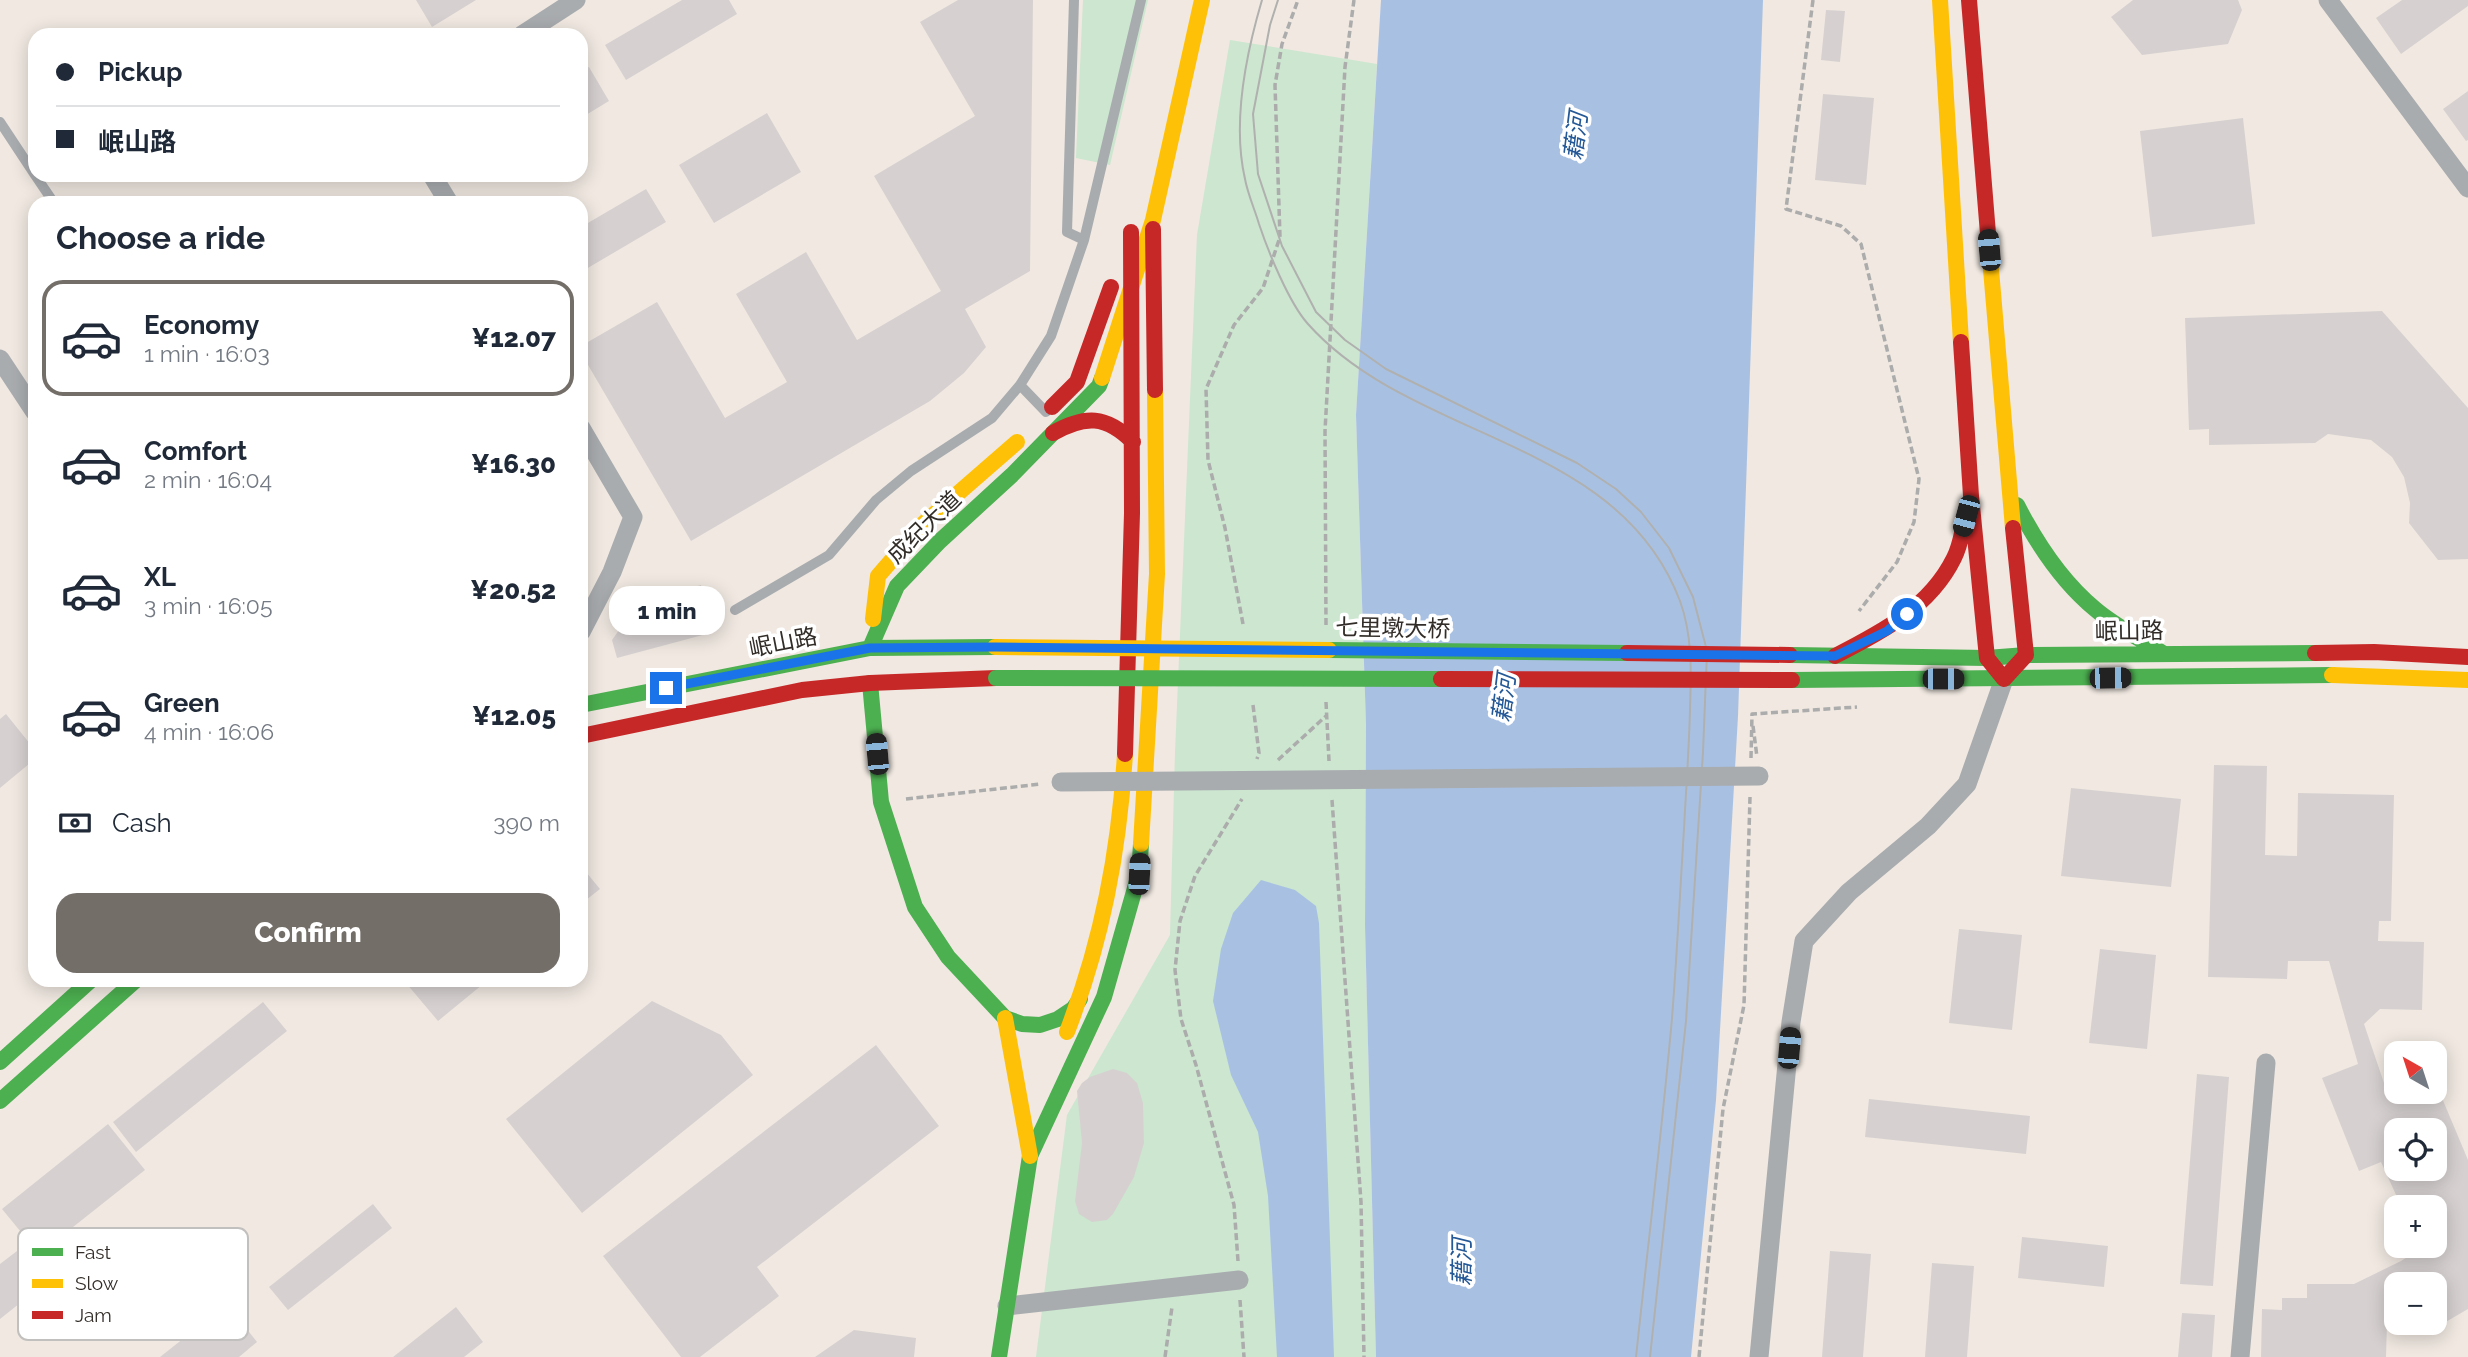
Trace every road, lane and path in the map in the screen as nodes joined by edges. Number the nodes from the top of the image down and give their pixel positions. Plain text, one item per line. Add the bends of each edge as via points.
1 (576, 0) edge
2 (1074, 0) edge
3 (1141, 0) edge
4 (1202, 0) edge
5 (1298, 0) edge
6 (1813, 0) edge
7 (1940, 0) edge
8 (1969, 0) edge
9 (2328, 0) edge
10 (533, 28) edge
11 (1282, 44) dead end
12 (0, 122) edge
13 (28, 164) edge
14 (2468, 188) edge
15 (1137, 214) dead end
16 (1153, 220) junction
17 (1131, 232) junction
18 (1084, 240) junction
19 (1131, 288) junction
20 (0, 359) edge
21 (1020, 385) junction
22 (28, 401) edge
23 (1038, 421) junction
24 (1054, 433) junction
25 (588, 440) edge
26 (1133, 442) junction
27 (2010, 491) junction
28 (1971, 496) junction
29 (735, 610) dead end
30 (1855, 616) dead end
31 (588, 618) edge
32 (995, 647) joint
33 (870, 648) junction
34 (2164, 654) junction
35 (1790, 655) joint
36 (2026, 655) junction
37 (1835, 656) junction
38 (2468, 657) edge
39 (1987, 658) junction
40 (2004, 679) junction
41 (2468, 680) edge
42 (870, 683) junction
43 (588, 704) edge
44 (1861, 707) dead end
45 (1752, 714) junction
46 (1326, 716) dead end
47 (588, 735) edge
48 (1270, 768) dead end
49 (1755, 773) junction
50 (1061, 782) joint
51 (1750, 797) dead end
52 (881, 802) junction
53 (83, 987) edge
54 (128, 987) edge
55 (1084, 994) junction
56 (1005, 1018) junction
57 (1062, 1043) dead end
58 (0, 1062) edge
59 (2266, 1063) dead end
60 (0, 1101) edge
61 (1036, 1104) dead end
62 (1025, 1128) junction
63 (1030, 1156) junction
64 (1239, 1280) dead end
65 (1175, 1287) junction
66 (1007, 1306) junction
67 (999, 1357) edge
68 (1165, 1357) edge
69 (1699, 1357) edge
70 (1759, 1357) edge
71 (2240, 1357) edge

1 - 10 street
2 - 18 lane via 1067,232
3 - 18 lane
4 - 16 main road, 成纪大道
5 - 11 path
6 - 30 path via 1786,209 1841,226 1861,244 1919,480 1914,522 1897,562
7 - 28 main road
8 - 27 main road
9 - 14 street
12 - 13 lane
15 - 17 main road, 成纪大道
16 - 19 main road, 成纪大道
16 - 63 main road via 1157,574 1139,874 1104,997
17 - 19 main road
17 - 23 main road, 成纪大道 via 1077,382
18 - 21 lane via 1051,336
19 - 24 main road, 成纪大道 via 1099,386
19 - 26 main road
20 - 22 street
21 - 23 lane
21 - 29 lane via 992,418 876,500 829,555
23 - 33 main road, 成纪大道 via 924,523 878,576
24 - 26 main road via 1066,424 1096,419 1124,431
24 - 33 main road, 成纪大道 via 897,586
25 - 31 street via 633,517
26 - 55 main road via 1128,727 1114,870
27 - 34 main road via 2034,540 2060,573 2095,609
27 - 36 main road
28 - 37 main road via 1955,557 1928,597 1887,631
28 - 39 main road
32 - 33 main road, 岷山路
32 - 35 main road, 七里墩大桥, bridge
33 - 43 main road, 岷山路
34 - 36 main road, 岷山路
34 - 38 main road, 岷山路 via 2374,652
35 - 37 main road, 岷山路
36 - 39 main road, 岷山路
36 - 40 main road
37 - 39 main road, 岷山路
39 - 40 main road
40 - 41 main road, 岷山路 via 2378,676
40 - 42 main road, 岷山路, bridge via 996,678
40 - 70 street via 1967,784 1928,826 1849,892 1804,940 1791,1022
42 - 47 main road via 802,690
42 - 52 main road
44 - 45 path
45 - 49 path
45 - 49 path
46 - 48 path
49 - 50 street, bridge
50 - 52 path
51 - 69 path via 1744,1005 1723,1109
52 - 56 main road via 915,907 948,957
53 - 58 main road
54 - 60 main road
55 - 56 main road via 1073,1009 1040,1025
55 - 57 main road
56 - 62 main road
59 - 71 street
61 - 62 main road
62 - 63 main road
63 - 66 main road
64 - 65 street
65 - 66 street
65 - 68 path
66 - 67 main road

